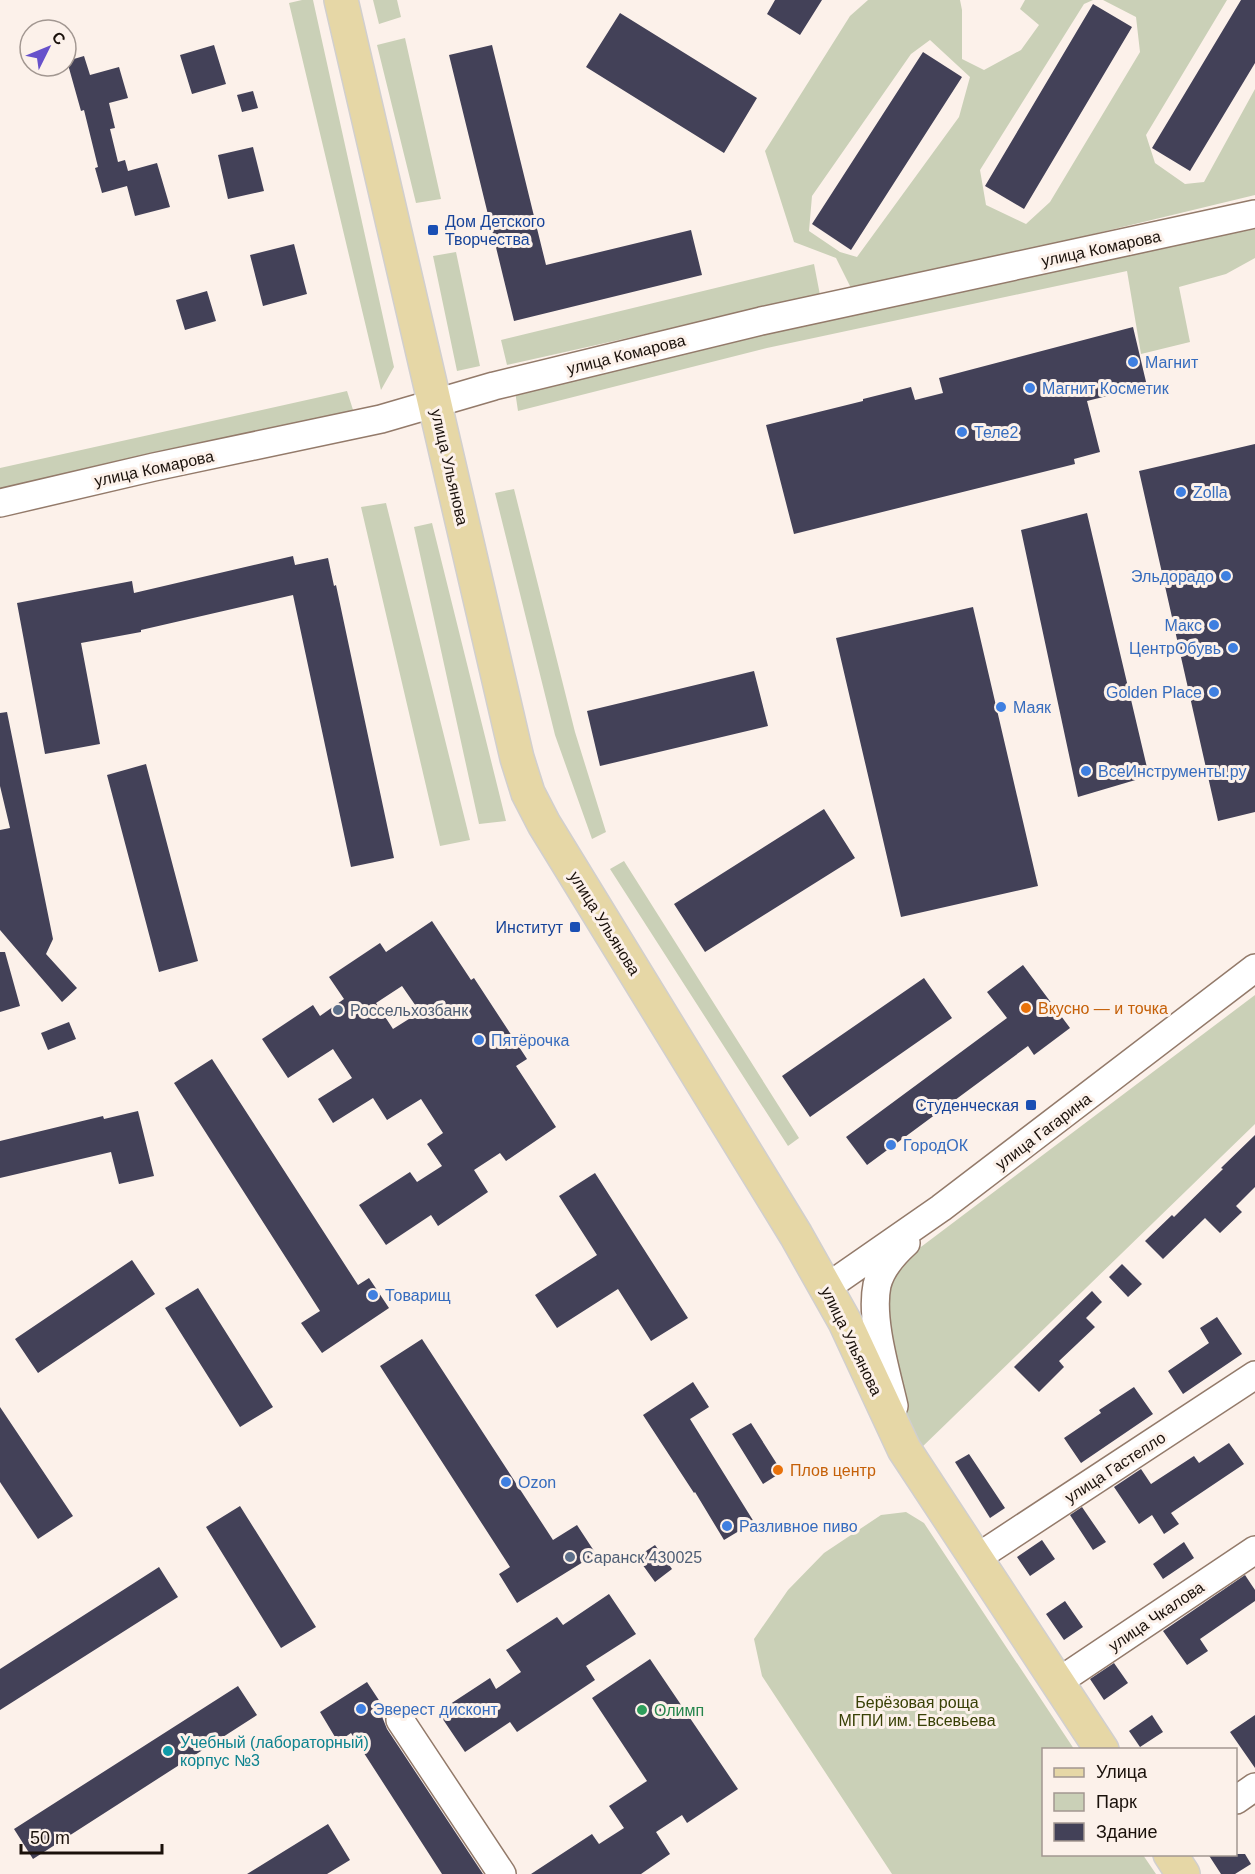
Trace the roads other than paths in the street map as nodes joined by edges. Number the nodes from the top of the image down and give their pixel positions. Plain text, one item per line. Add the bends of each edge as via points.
1 (340, 0) edge
2 (1255, 214) edge
3 (435, 404) junction
4 (0, 503) edge
5 (1255, 968) edge
6 (941, 1208) junction
7 (826, 1288) junction
8 (1255, 1375) edge
9 (904, 1449) junction
10 (1255, 1550) edge
11 (975, 1559) junction
12 (1058, 1682) junction
13 (400, 1720) dead end
14 (1101, 1748) edge
15 (1255, 1787) edge
16 (1237, 1799) edge
17 (1171, 1856) edge
18 (502, 1874) edge
19 (1183, 1874) edge

1 - 3 main road, улица Ульянова
2 - 3 street, улица Комарова via 761,321
3 - 4 street, улица Комарова
3 - 7 main road, улица Ульянова via 528,793 543,824
5 - 6 street, улица Гагарина
6 - 7 street, улица Гагарина
6 - 9 street via 903,1246 877,1283 875,1307 882,1353
7 - 9 main road, улица Ульянова
8 - 11 street, улица Гастелло
9 - 11 main road, улица Ульянова
10 - 12 street, улица Чкалова
11 - 12 main road, улица Ульянова
12 - 14 main road, улица Ульянова
13 - 18 street
15 - 16 street
17 - 19 main road

